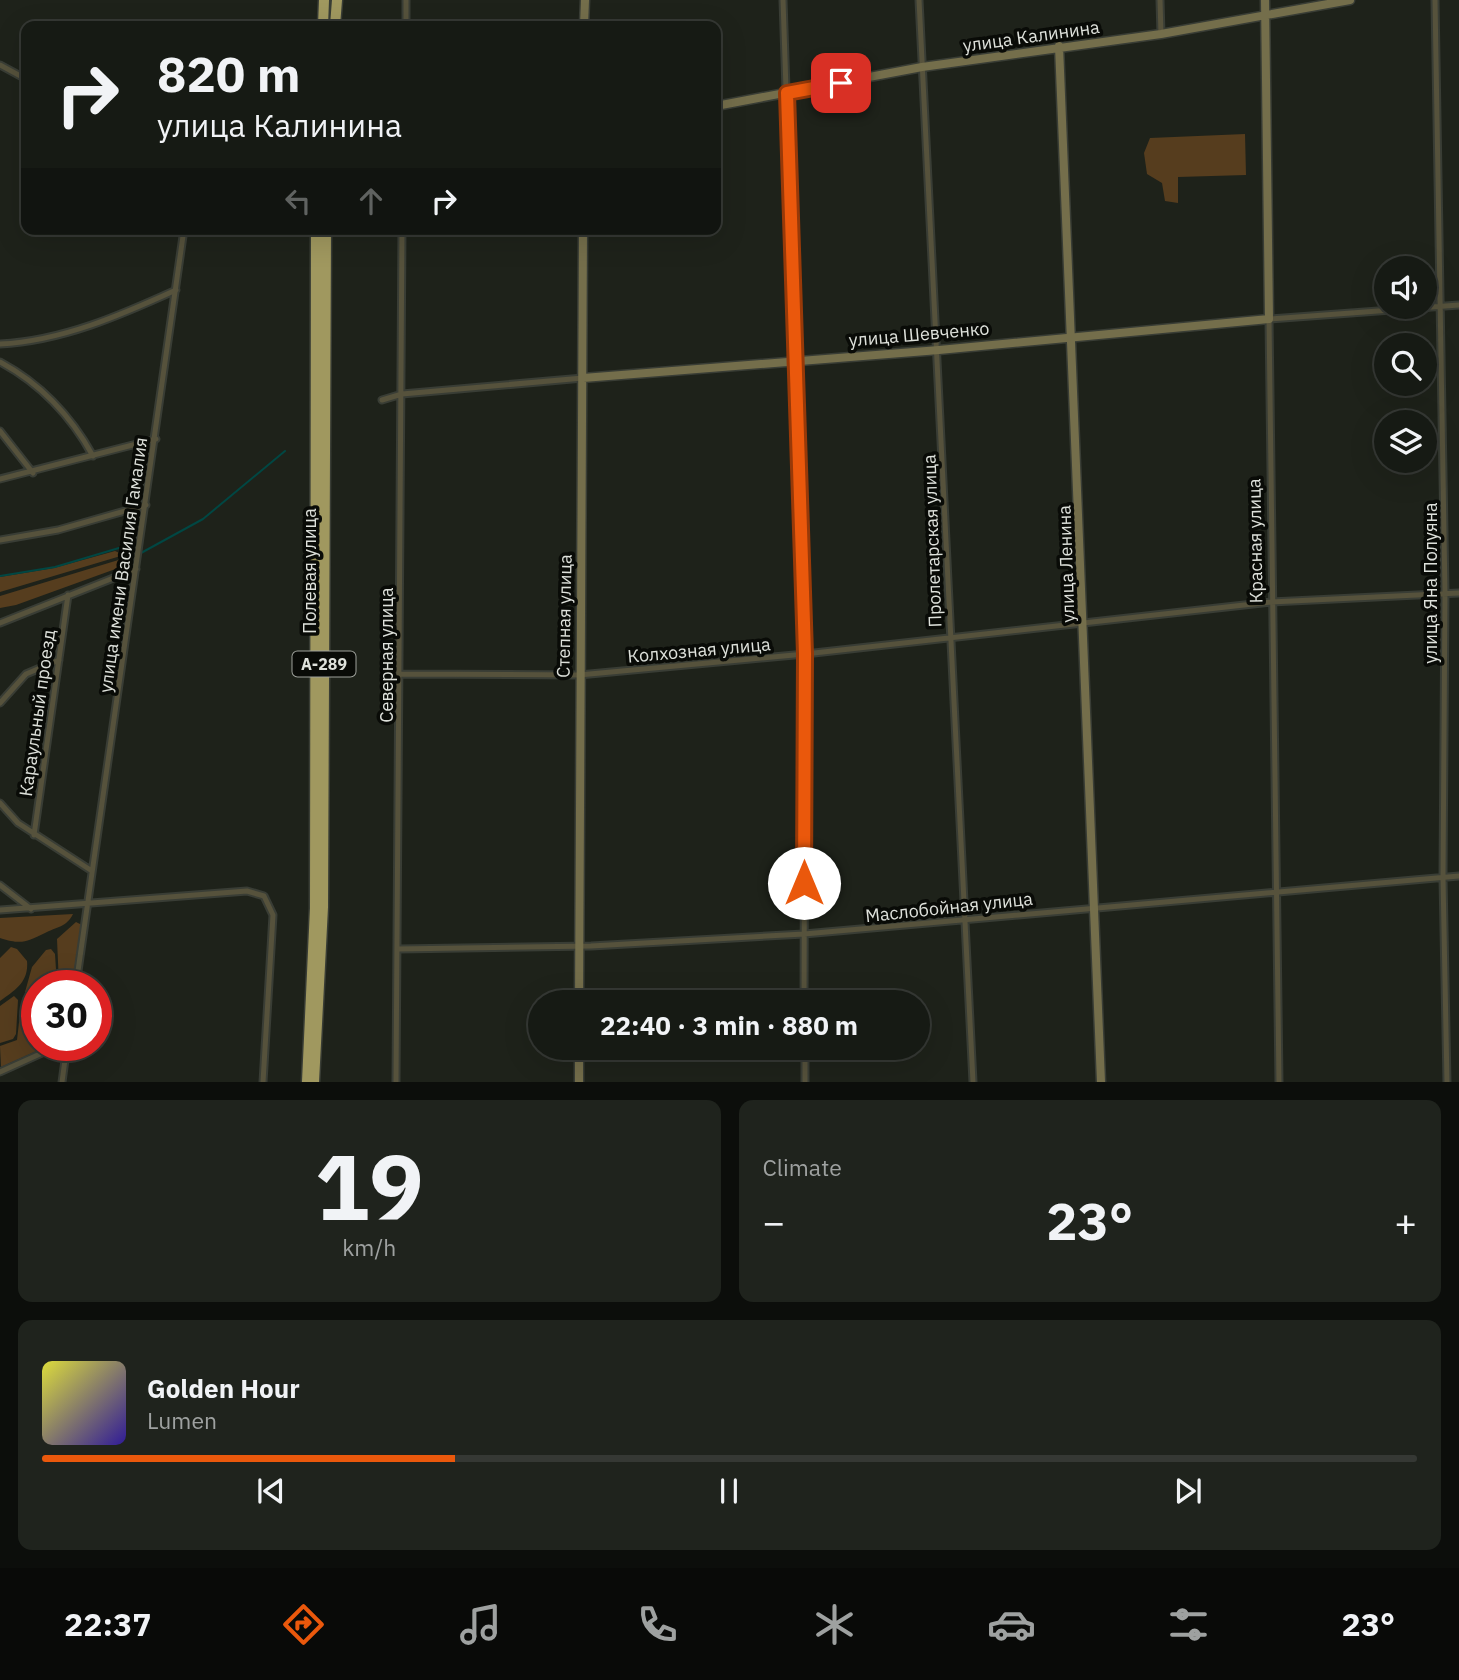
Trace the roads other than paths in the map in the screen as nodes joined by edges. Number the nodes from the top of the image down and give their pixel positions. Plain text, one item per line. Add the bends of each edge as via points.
1 (324, 0) edge
2 (337, 0) edge
3 (406, 0) edge
4 (585, 0) edge
5 (783, 0) edge
6 (919, 0) edge
7 (1160, 0) edge
8 (1265, 0) edge
9 (1350, 0) edge
10 (1435, 0) edge
11 (1265, 13) junction
12 (323, 21) edge
13 (335, 21) edge
14 (406, 21) edge
15 (584, 21) edge
16 (1161, 34) junction
17 (1059, 46) junction
18 (0, 65) edge
19 (922, 67) junction
20 (21, 76) edge
21 (787, 93) junction
22 (721, 105) edge
23 (183, 235) edge
24 (316, 235) edge
25 (326, 235) edge
26 (401, 235) edge
27 (583, 235) edge
28 (176, 290) junction
29 (1459, 304) edge
30 (1441, 306) junction
31 (1269, 319) junction
32 (1073, 336) junction
33 (0, 344) edge
34 (939, 350) junction
35 (797, 359) junction
36 (0, 362) edge
37 (583, 378) junction
38 (401, 394) junction
39 (382, 400) dead end
40 (0, 431) edge
41 (156, 439) junction
42 (93, 456) junction
43 (33, 472) junction
44 (0, 479) edge
45 (146, 505) junction
46 (0, 540) edge
47 (136, 569) junction
48 (1445, 593) junction
49 (1459, 593) edge
50 (68, 595) junction
51 (1271, 602) junction
52 (1084, 622) junction
53 (0, 623) edge
54 (950, 638) junction
55 (805, 654) junction
56 (59, 660) junction
57 (400, 674) junction
58 (579, 675) junction
59 (0, 703) edge
60 (0, 803) edge
61 (34, 835) junction
62 (92, 871) junction
63 (1459, 876) edge
64 (1443, 878) junction
65 (0, 885) edge
66 (1278, 892) junction
67 (87, 905) junction
68 (1095, 906) junction
69 (0, 909) edge
70 (32, 909) junction
71 (964, 920) junction
72 (804, 934) junction
73 (579, 945) junction
74 (398, 949) junction
75 (78, 970) edge
76 (579, 990) edge
77 (804, 990) edge
78 (579, 1060) edge
79 (805, 1060) edge
80 (24, 1061) edge
81 (65, 1061) edge
82 (0, 1072) edge
83 (62, 1082) edge
84 (263, 1082) edge
85 (307, 1082) edge
86 (314, 1082) edge
87 (396, 1082) edge
88 (579, 1082) edge
89 (805, 1082) edge
90 (973, 1082) edge
91 (1101, 1082) edge
92 (1279, 1082) edge
93 (1447, 1082) edge

1 - 12 highway
2 - 13 highway
3 - 14 street
4 - 15 street
5 - 21 street
6 - 19 street, Пролетарская улица
7 - 16 street
8 - 11 street, Красная улица
9 - 11 street, улица Калинина
10 - 30 street, улица Яна Полуяна
11 - 16 street, улица Калинина
11 - 31 street, Красная улица
16 - 17 street, улица Калинина
17 - 19 street, улица Калинина
17 - 32 street, улица Ленина
18 - 20 street
19 - 21 street, улица Калинина
19 - 34 street, Пролетарская улица
21 - 22 street, улица Калинина
21 - 35 street
23 - 28 street, улица имени Василия Гамалия
24 - 85 highway, Полевая улица / А-289 via 315,908
25 - 86 highway, Полевая улица / А-289 via 323,907
26 - 38 street, Северная улица
27 - 37 street, Степная улица
28 - 33 street via 90,326
28 - 41 street, улица имени Василия Гамалия
29 - 30 street, улица Шевченко
30 - 31 street, улица Шевченко
30 - 48 street, улица Яна Полуяна
31 - 32 street, улица Шевченко
31 - 51 street, Красная улица
32 - 34 street, улица Шевченко
32 - 52 street, улица Ленина
34 - 35 street, улица Шевченко
34 - 54 street, Пролетарская улица
35 - 37 street, улица Шевченко
35 - 55 street
36 - 42 street via 55,402
37 - 38 street, улица Шевченко
37 - 58 street, Степная улица
38 - 39 street, улица Шевченко
38 - 57 street, Северная улица
40 - 43 street
41 - 42 street
41 - 45 street, улица имени Василия Гамалия
42 - 43 street
43 - 44 street
45 - 46 street via 58,530
45 - 47 street, улица имени Василия Гамалия
47 - 50 street
47 - 62 street, улица имени Василия Гамалия
48 - 49 street, Колхозная улица
48 - 51 street, Колхозная улица
48 - 64 street, улица Яна Полуяна
50 - 53 street
50 - 56 street, Караульный проезд
51 - 52 street, Колхозная улица
51 - 66 street, Красная улица
52 - 54 street, Колхозная улица
52 - 68 street, улица Ленина
54 - 55 street, Колхозная улица
54 - 71 street, Пролетарская улица
55 - 58 street, Колхозная улица
55 - 72 street
56 - 59 street via 26,674
56 - 61 street, Караульный проезд
57 - 58 street, Колхозная улица
57 - 74 street, Северная улица
58 - 73 street, Степная улица
60 - 61 street
61 - 62 street
62 - 67 street, улица имени Василия Гамалия
63 - 64 street, Маслобойная улица
64 - 66 street, Маслобойная улица
64 - 93 street, улица Яна Полуяна
65 - 70 street
66 - 68 street, Маслобойная улица
66 - 92 street, Красная улица
67 - 70 street
67 - 75 street, улица имени Василия Гамалия
67 - 84 street via 247,891 264,896 273,915
68 - 71 street, Маслобойная улица
68 - 91 street, улица Ленина
69 - 70 street
71 - 72 street, Маслобойная улица
71 - 90 street, Пролетарская улица
72 - 73 street, Маслобойная улица
72 - 77 street
73 - 74 street, Маслобойная улица
73 - 76 street, Степная улица
74 - 87 street, Северная улица
78 - 88 street
79 - 89 street
80 - 82 street
81 - 83 street

